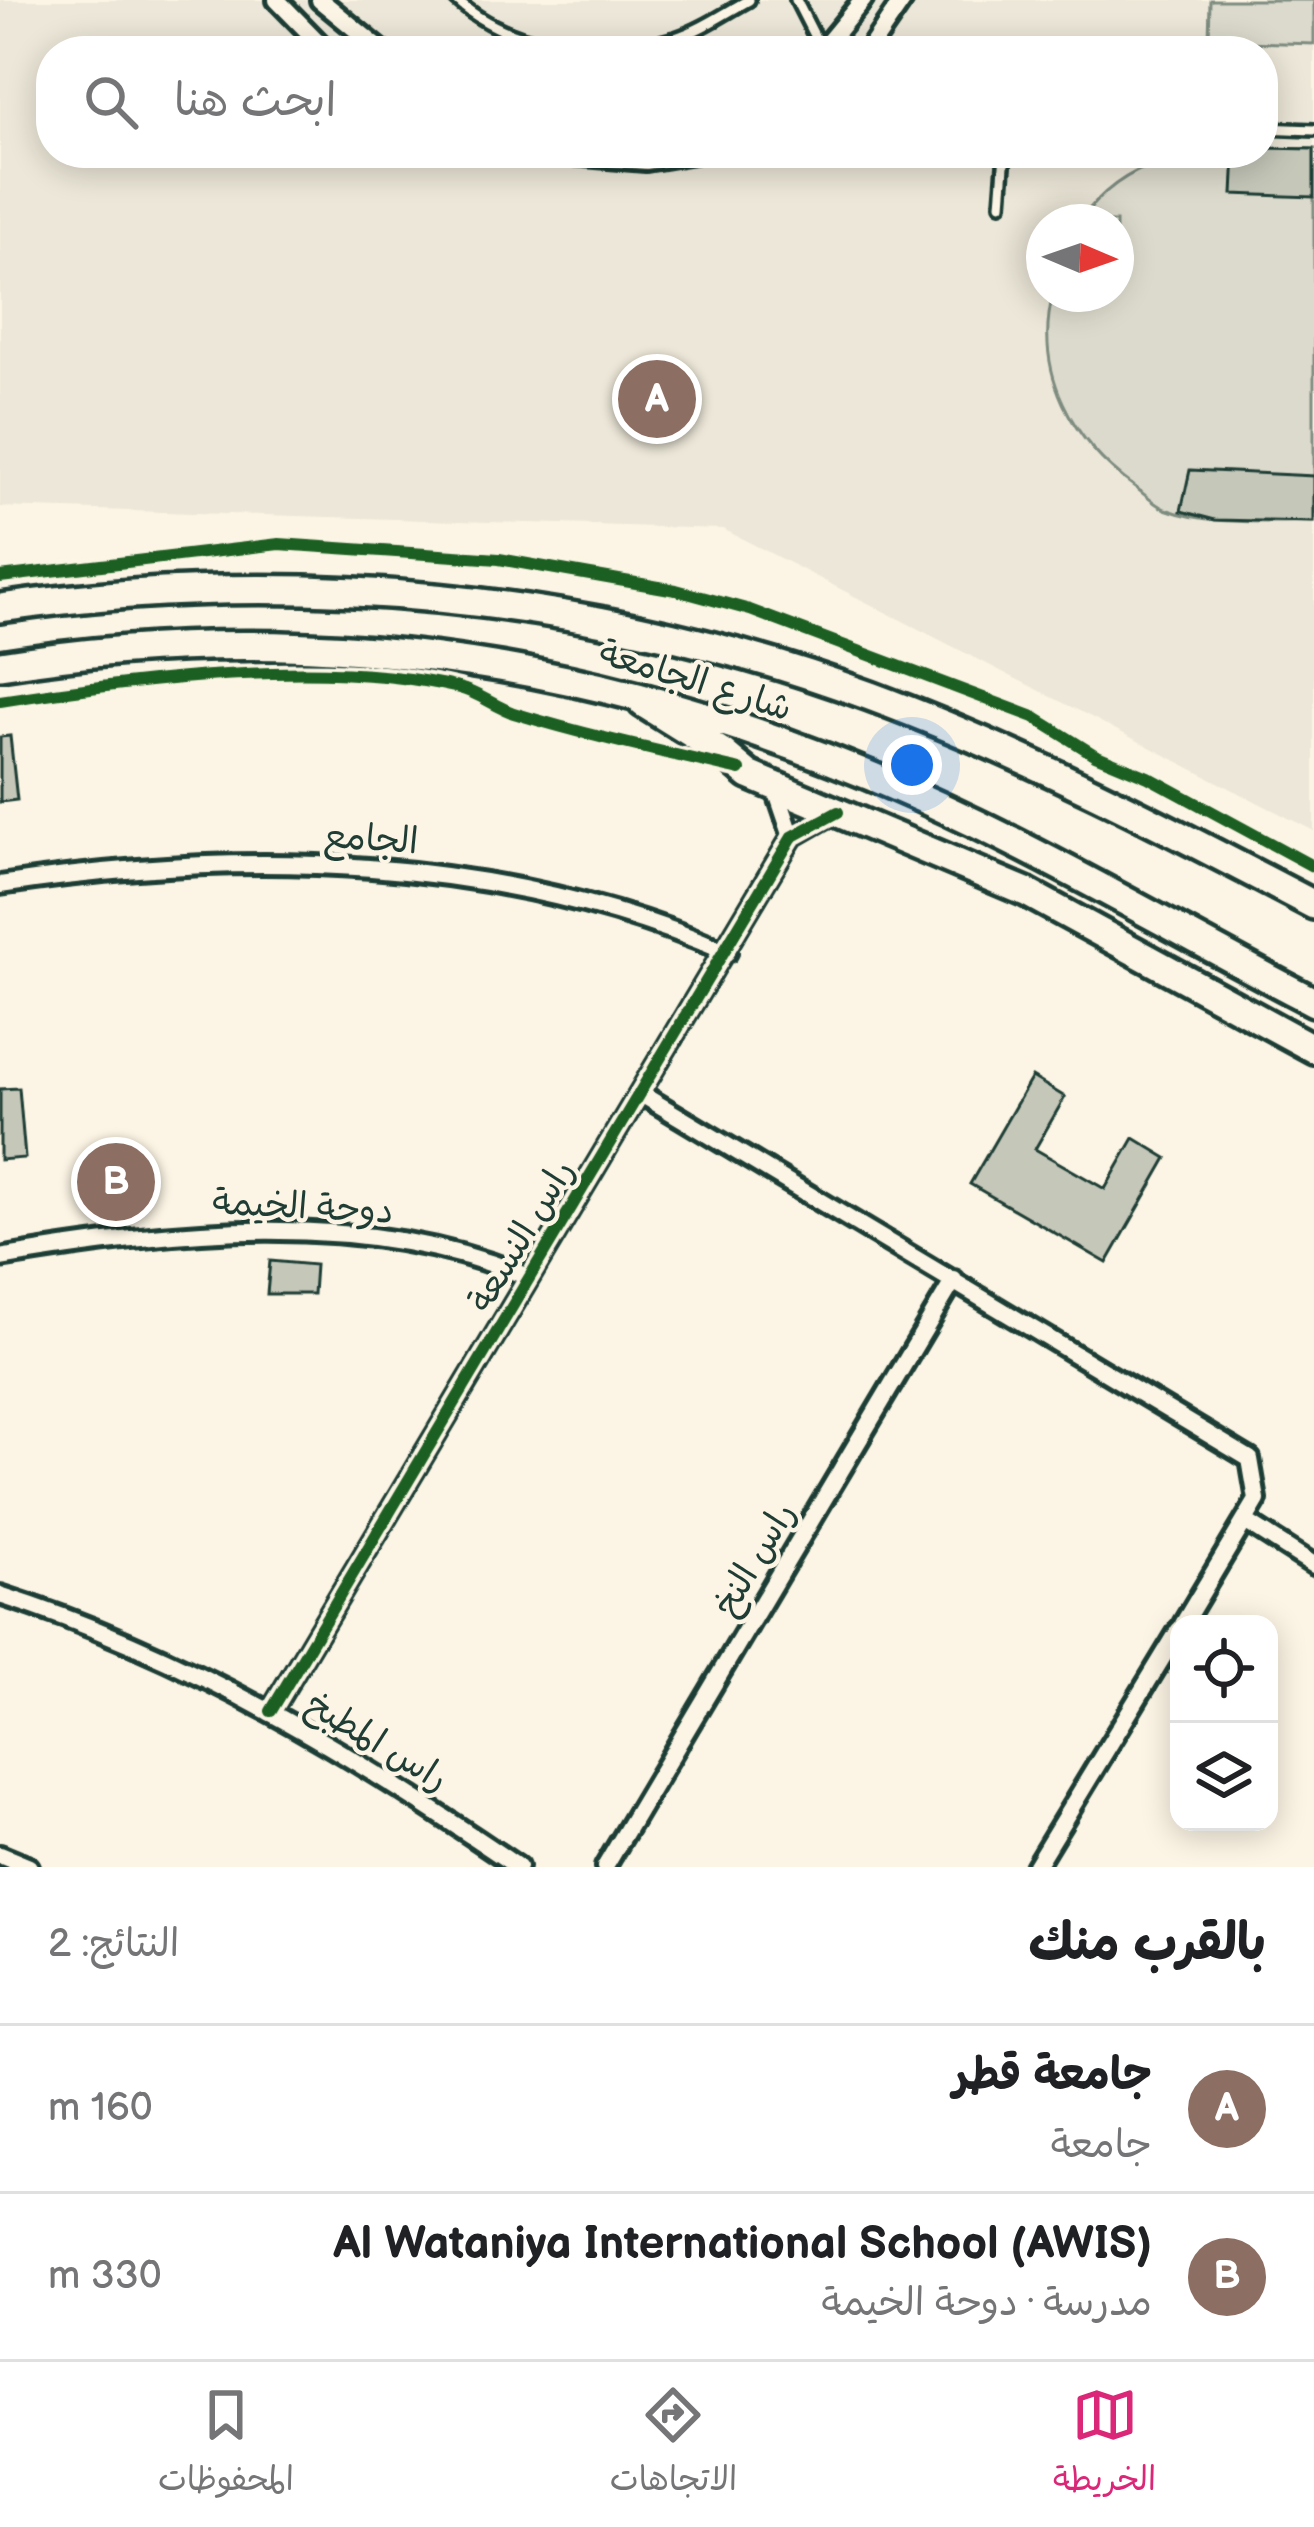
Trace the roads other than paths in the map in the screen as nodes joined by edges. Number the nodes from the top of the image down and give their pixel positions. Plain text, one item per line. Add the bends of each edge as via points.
1 (277, 0) edge
2 (320, 0) edge
3 (456, 0) edge
4 (749, 0) edge
5 (796, 0) edge
6 (862, 0) edge
7 (903, 0) edge
8 (312, 36) edge
9 (364, 36) edge
10 (520, 36) edge
11 (678, 36) edge
12 (814, 36) edge
13 (833, 36) edge
14 (879, 36) edge
15 (1278, 129) edge
16 (1314, 130) edge
17 (1004, 168) edge
18 (1001, 203) dead end
19 (0, 608) edge
20 (0, 665) edge
21 (632, 692) junction
22 (775, 786) junction
23 (846, 814) junction
24 (976, 824) junction
25 (792, 837) junction
26 (0, 885) edge
27 (1314, 905) edge
28 (727, 952) junction
29 (1310, 998) edge
30 (1314, 1049) edge
31 (641, 1094) junction
32 (0, 1258) edge
33 (528, 1277) junction
34 (955, 1280) junction
35 (1245, 1521) junction
36 (1314, 1565) edge
37 (0, 1594) edge
38 (1188, 1615) edge
39 (1170, 1645) edge
40 (271, 1711) junction
41 (0, 1855) edge
42 (28, 1867) edge
43 (518, 1867) edge
44 (605, 1867) edge
45 (1035, 1867) edge

1 - 8 street
2 - 9 street
3 - 10 lane
4 - 11 lane
5 - 12 lane
6 - 13 street
7 - 14 street
15 - 16 lane
17 - 18 lane
19 - 27 main road, شارع الجامعة via 176,589 322,592 515,608 680,639 868,695 986,742
20 - 21 main road, شارع الجامعة via 140,647 331,646 470,659
21 - 22 main road via 672,726
21 - 24 main road, شارع الجامعة via 759,733
22 - 23 main road
22 - 25 street
23 - 24 main road
23 - 25 street
23 - 30 main road via 1026,892
24 - 29 main road, شارع الجامعة
25 - 28 street, راس النسعة
26 - 28 street, الجامع via 190,864 424,874 629,914
28 - 31 street, راس النسعة
31 - 33 street, راس النسعة
31 - 34 street
32 - 33 street, دوحة الخيمة via 154,1235 273,1231 447,1250
33 - 40 street, راس النسعة
34 - 35 street via 1243,1452 1259,1490
34 - 44 street, راس النخ
35 - 36 street
35 - 38 street
37 - 40 street, راس المطبخ
39 - 45 street
40 - 43 street, راس المطبخ via 359,1759
41 - 42 street

